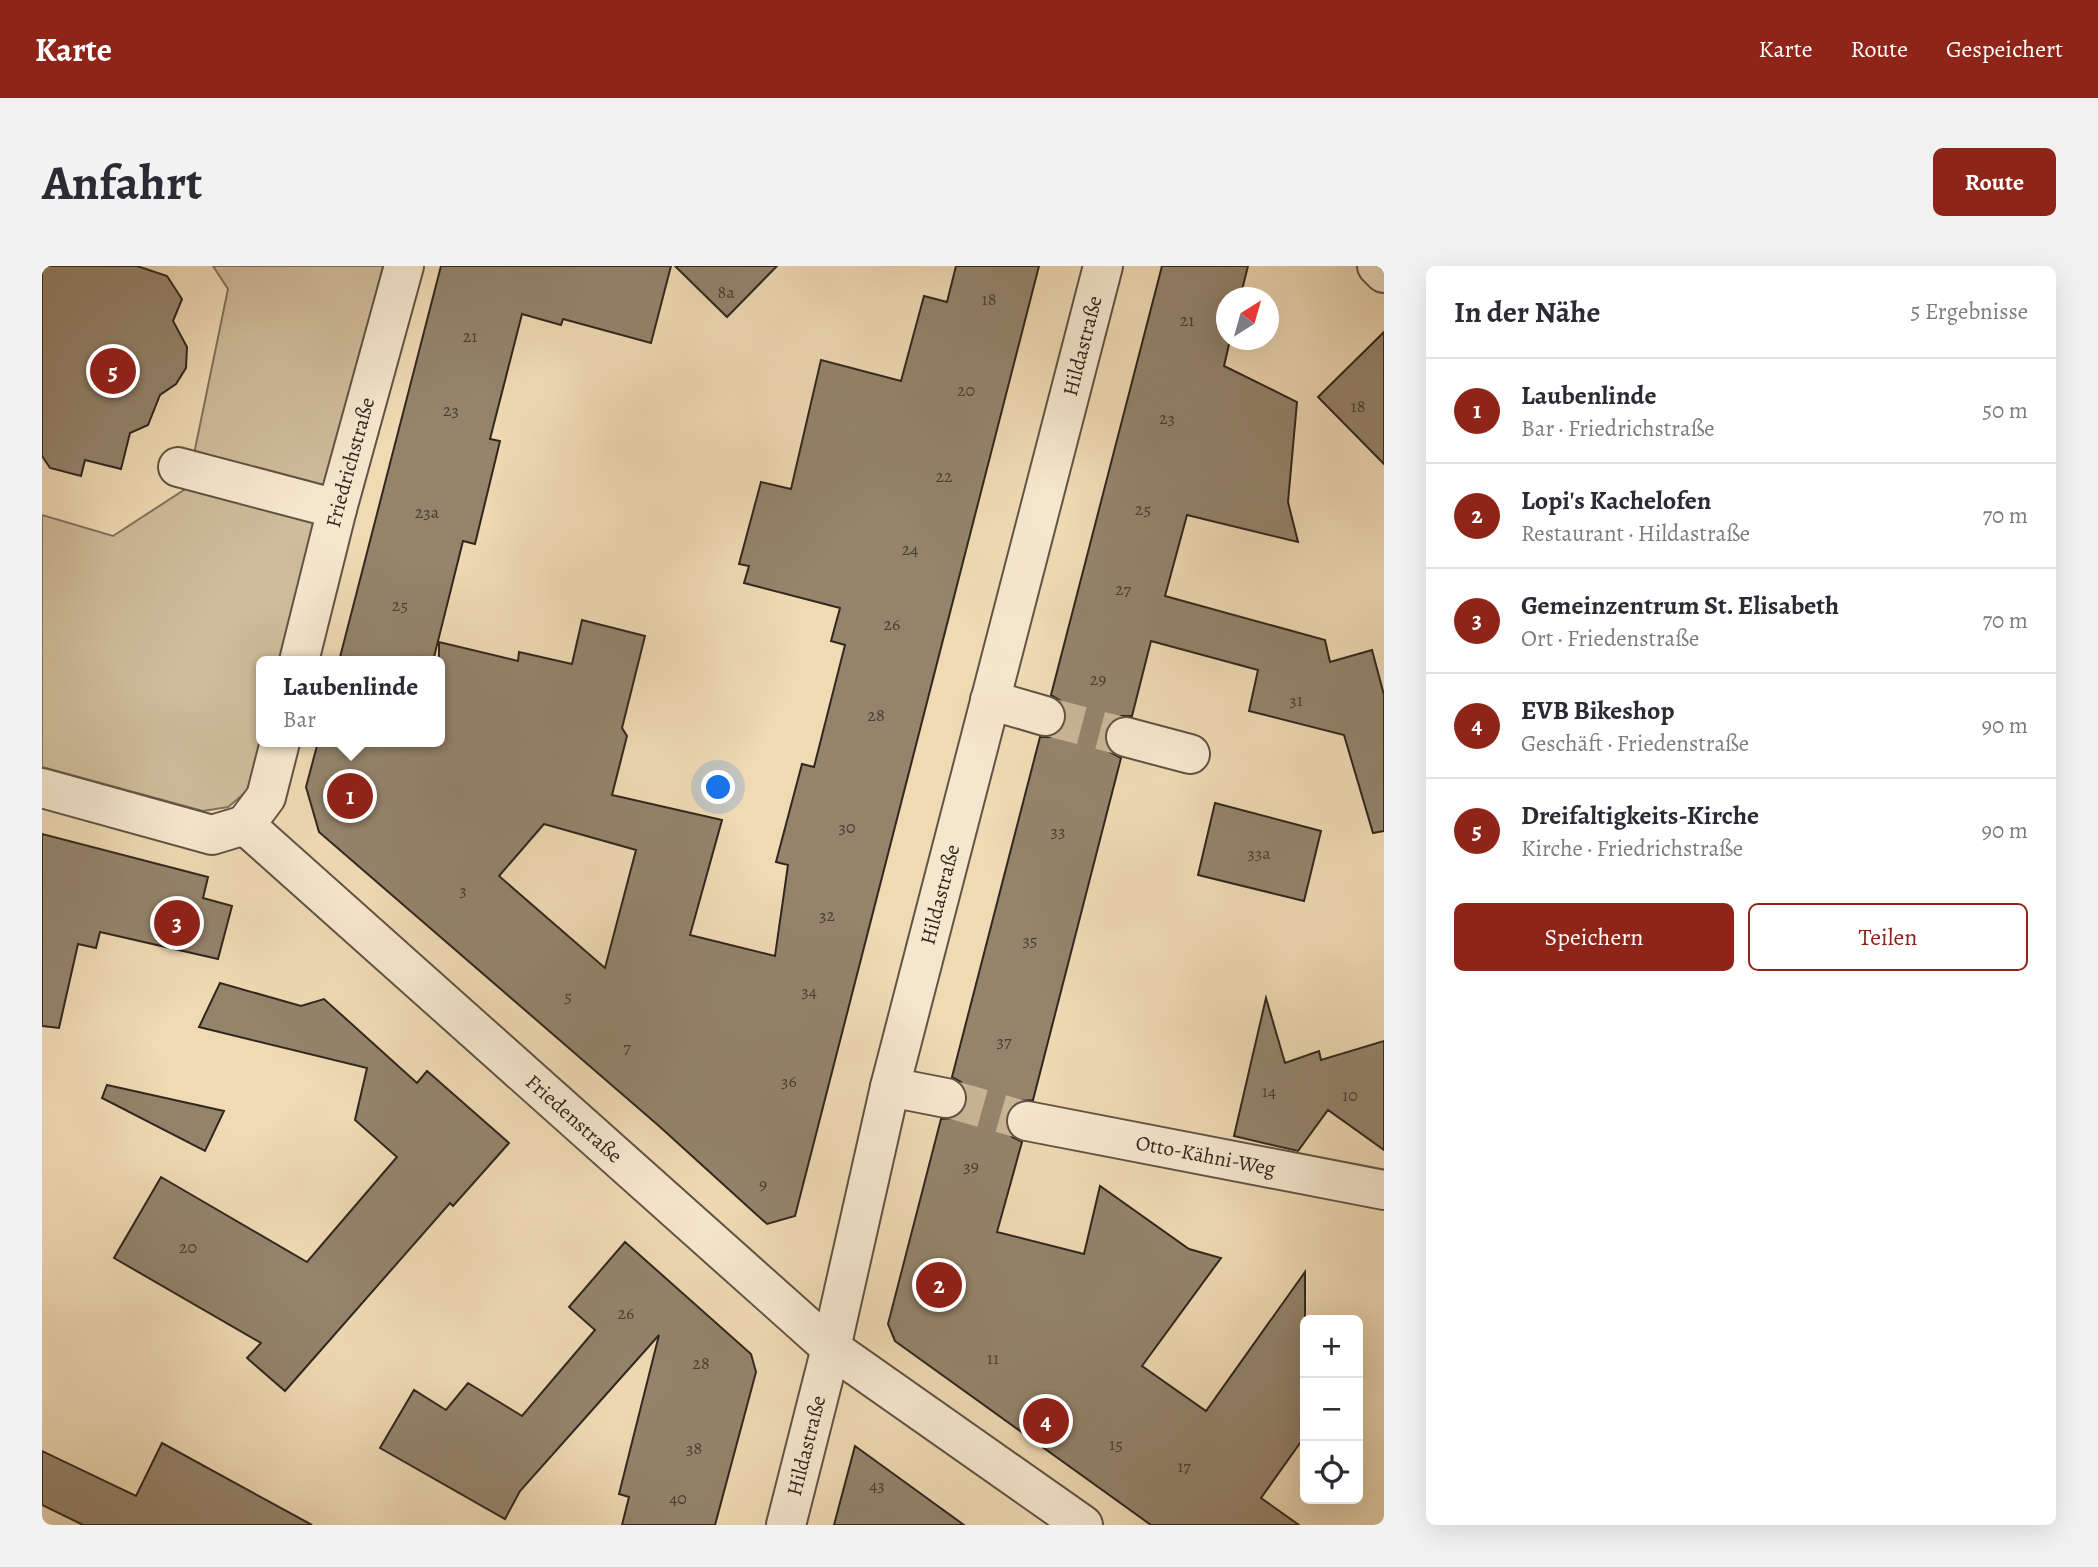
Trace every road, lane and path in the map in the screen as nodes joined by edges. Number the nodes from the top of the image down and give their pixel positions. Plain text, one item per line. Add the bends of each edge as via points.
1 (404, 266) edge
2 (1103, 266) edge
3 (1377, 266) edge
4 (1384, 273) edge
5 (178, 467) dead end
6 (337, 509) junction
7 (300, 656) edge
8 (990, 700) junction
9 (1045, 716) tunnel mouth
10 (1126, 737) tunnel mouth
11 (279, 747) edge
12 (1190, 754) dead end
13 (42, 788) edge
14 (245, 825) junction
15 (890, 1087) junction
16 (946, 1098) tunnel mouth
17 (1027, 1121) tunnel mouth
18 (1384, 1189) edge
19 (831, 1348) junction
20 (786, 1525) edge
21 (1083, 1525) edge

1 - 6 street, Friedrichstraße
2 - 8 street, Hildastraße
3 - 4 street
5 - 6 street
6 - 7 street, Friedrichstraße
8 - 9 street
8 - 15 street, Hildastraße
10 - 12 street
11 - 14 street via 266,797
13 - 14 street via 212,835
14 - 19 street, Friedenstraße
15 - 16 street
15 - 19 street, Hildastraße
17 - 18 street, Otto-Kähni-Weg
19 - 20 street, Hildastraße
19 - 21 street, Friedenstraße

